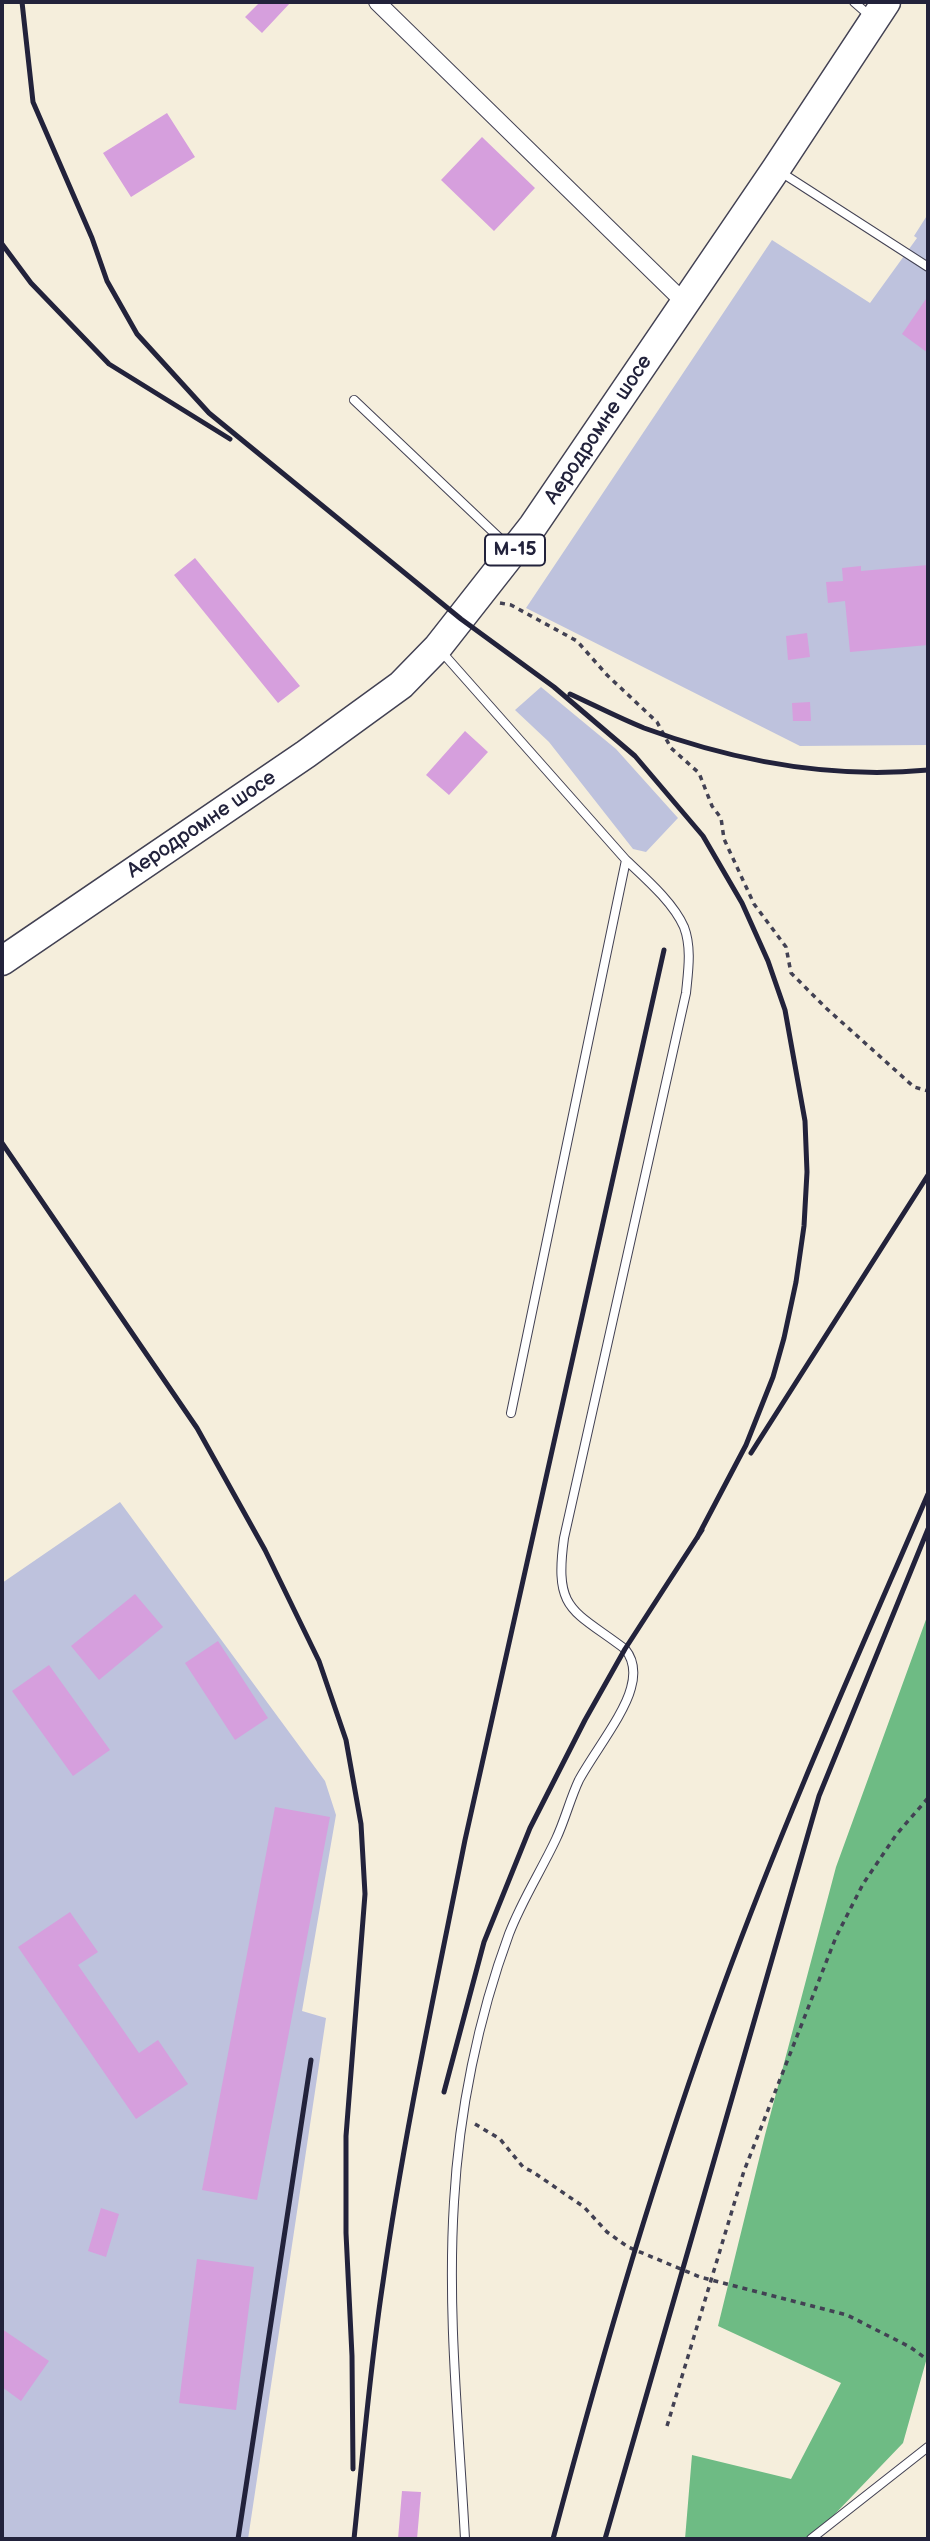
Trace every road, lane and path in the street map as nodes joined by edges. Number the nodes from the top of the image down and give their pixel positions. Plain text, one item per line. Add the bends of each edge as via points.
1 (377, 2) edge
2 (871, 8) edge
3 (776, 169) junction
4 (928, 267) edge
5 (685, 303) junction
6 (354, 400) dead end
7 (514, 552) junction
8 (478, 597) junction
9 (438, 648) junction
10 (626, 860) junction
11 (2, 961) edge
12 (928, 1091) edge
13 (511, 1413) dead end
14 (928, 1798) edge
15 (467, 2120) dead end
16 (710, 2280) junction
17 (928, 2360) edge
18 (667, 2426) dead end
19 (928, 2447) edge
20 (464, 2539) edge
21 (811, 2539) edge

1 - 5 street
2 - 3 highway, Аеродромне шосе / М-15
3 - 4 lane
3 - 5 highway, Аеродромне шосе / М-15
5 - 7 highway, Аеродромне шосе / М-15
6 - 7 lane
7 - 8 highway, Аеродромне шосе / М-15
8 - 9 highway, Аеродромне шосе / М-15
8 - 12 path via 511,605 577,641 657,722 671,748 699,773 754,904 786,947 791,973 914,1087
9 - 10 lane
9 - 11 highway, Аеродромне шосе / М-15 via 401,685 359,716
10 - 13 lane
10 - 20 lane via 662,895 684,927 690,961 566,1527 561,1583 573,1611 625,1649 634,1671 624,1705 579,1780 555,1842 509,1935 486,2008 462,2118 452,2266
14 - 16 path via 863,1884 836,1937 744,2171
15 - 16 path via 500,2139 517,2162 584,2207 615,2239
16 - 17 path via 846,2315
16 - 18 path
19 - 21 lane

